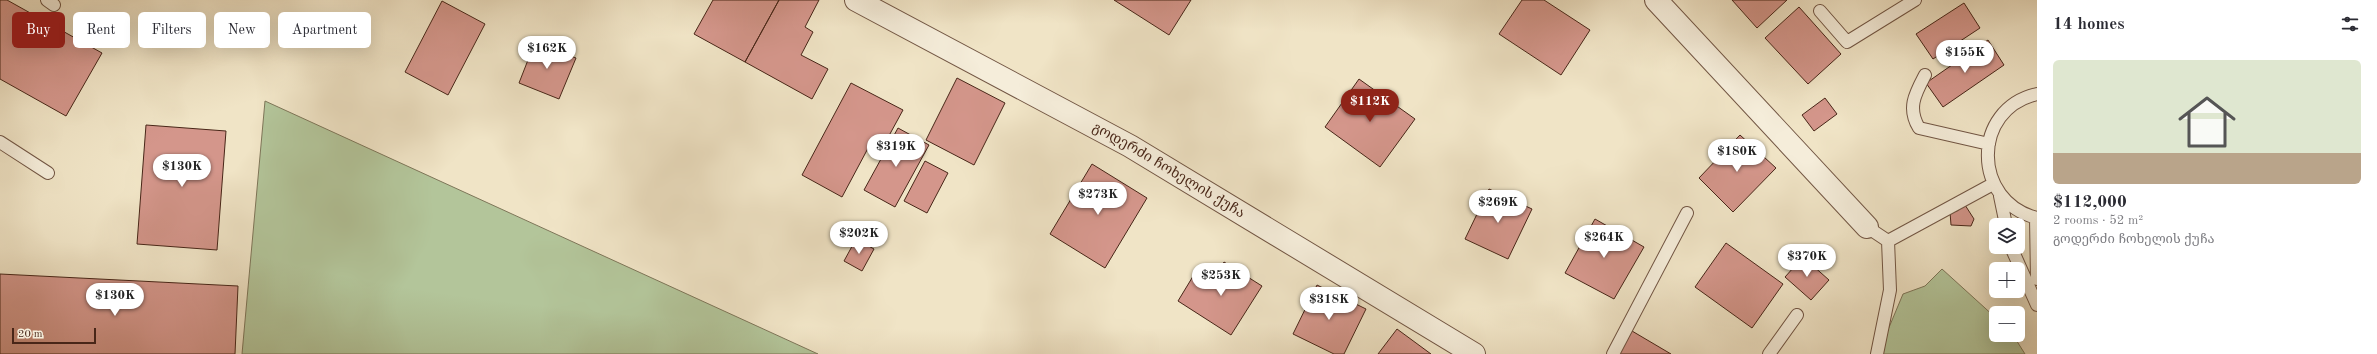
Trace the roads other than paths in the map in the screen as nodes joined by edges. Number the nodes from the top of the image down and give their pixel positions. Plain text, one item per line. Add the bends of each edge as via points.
1 (856, 0) edge
2 (1656, 0) edge
3 (1915, 0) edge
4 (1820, 11) dead end
5 (1925, 75) dead end
6 (2037, 94) edge
7 (0, 142) edge
8 (1989, 144) junction
9 (48, 172) dead end
10 (1993, 184) junction
11 (2000, 196) junction
12 (1687, 213) dead end
13 (2005, 218) edge
14 (2036, 218) edge
15 (1867, 227) joint
16 (1888, 241) junction
17 (2014, 254) edge
18 (2037, 279) edge
19 (2037, 305) edge
20 (1796, 315) dead end
21 (1474, 354) edge
22 (1613, 354) edge
23 (1769, 354) edge
24 (1877, 354) edge

1 - 21 street, გოდერძი ჩოხელის ქუჩა via 1130,146
2 - 15 street
3 - 4 lane via 1847,42
5 - 8 lane via 1913,98 1912,109 1919,128
6 - 8 lane via 2025,97 2004,112 1990,134
7 - 9 lane
8 - 10 lane via 1987,159
10 - 11 lane
10 - 16 lane
11 - 13 lane
11 - 14 lane via 2022,214
12 - 22 lane
14 - 18 lane
15 - 16 lane
16 - 24 lane via 1890,290
17 - 19 lane
20 - 23 lane

